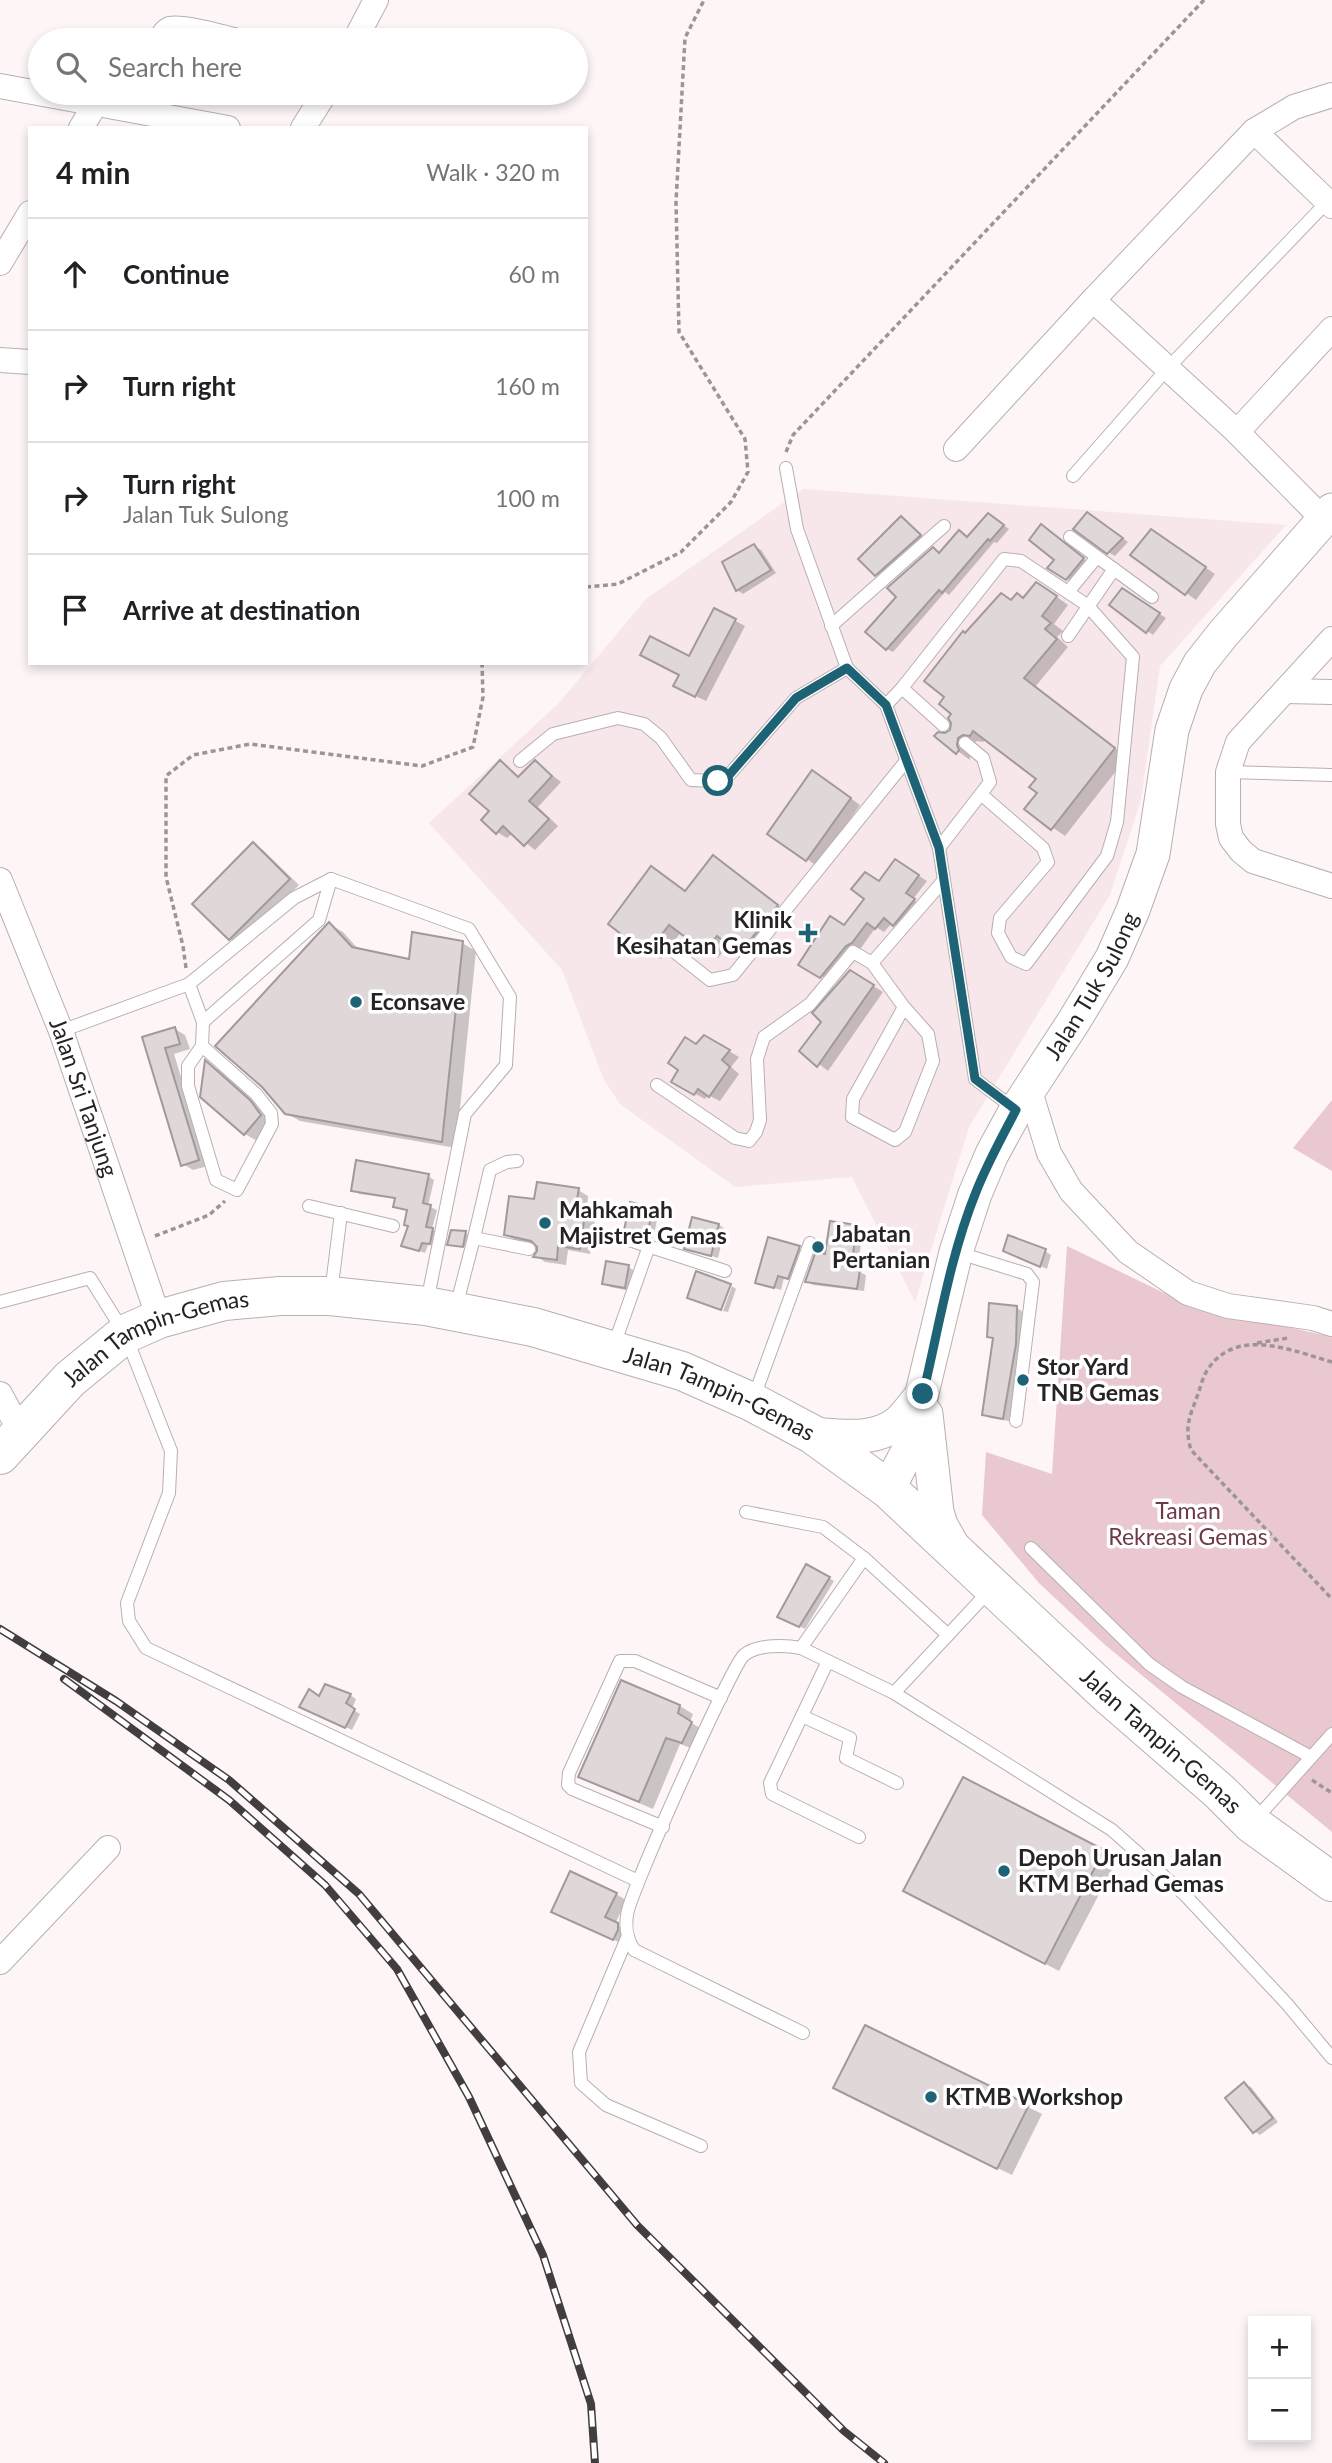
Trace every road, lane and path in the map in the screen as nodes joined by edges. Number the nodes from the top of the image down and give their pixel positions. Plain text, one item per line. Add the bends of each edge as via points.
1 (376, 0) edge
2 (704, 0) edge
3 (1204, 0) edge
4 (161, 28) edge
5 (204, 28) edge
6 (361, 28) edge
7 (0, 86) edge
8 (28, 91) edge
9 (1332, 95) edge
10 (95, 105) edge
11 (147, 105) edge
12 (317, 105) edge
13 (187, 124) edge
14 (82, 126) edge
15 (208, 126) edge
16 (304, 126) edge
17 (1254, 131) junction
18 (1330, 203) edge
19 (28, 216) edge
20 (0, 263) edge
21 (1093, 300) junction
22 (1332, 329) edge
23 (0, 360) edge
24 (28, 362) edge
25 (1167, 369) junction
26 (1237, 432) junction
27 (956, 449) dead end
28 (786, 468) joint
29 (1073, 475) dead end
30 (1328, 515) edge
31 (944, 526) dead end
32 (1070, 537) dead end
33 (1097, 557) junction
34 (1114, 569) junction
35 (588, 587) edge
36 (1068, 592) junction
37 (1153, 597) dead end
38 (1087, 605) junction
39 (831, 626) junction
40 (1068, 636) dead end
41 (1332, 639) edge
42 (482, 665) edge
43 (847, 668) junction
44 (902, 688) junction
45 (1285, 691) junction
46 (1332, 692) edge
47 (886, 705) junction
48 (943, 725) dead end
49 (965, 743) dead end
50 (520, 761) dead end
51 (906, 761) junction
52 (1228, 772) junction
53 (1332, 775) edge
54 (982, 795) junction
55 (939, 848) junction
56 (331, 879) junction
57 (0, 880) edge
58 (944, 880) junction
59 (1332, 886) edge
60 (667, 946) dead end
61 (872, 963) junction
62 (189, 984) junction
63 (904, 1007) junction
64 (203, 1022) junction
65 (61, 1031) junction
66 (202, 1046) junction
67 (657, 1084) dead end
68 (1023, 1099) junction
69 (517, 1161) dead end
70 (309, 1206) dead end
71 (341, 1213) junction
72 (209, 1215) dead end
73 (393, 1226) dead end
74 (474, 1238) junction
75 (623, 1238) dead end
76 (810, 1243) dead end
77 (134, 1245) junction
78 (649, 1246) junction
79 (529, 1249) dead end
80 (956, 1252) junction
81 (725, 1271) dead end
82 (330, 1296) junction
83 (0, 1302) edge
84 (441, 1308) junction
85 (1332, 1324) edge
86 (142, 1327) junction
87 (612, 1350) junction
88 (1332, 1362) edge
89 (0, 1394) edge
90 (923, 1394) junction
91 (752, 1402) junction
92 (1016, 1421) dead end
93 (812, 1434) junction
94 (10, 1443) edge
95 (888, 1489) junction
96 (746, 1512) dead end
97 (1031, 1548) dead end
98 (956, 1551) junction
99 (864, 1558) junction
100 (993, 1587) junction
101 (1332, 1599) edge
102 (947, 1635) junction
103 (801, 1648) junction
104 (828, 1661) junction
105 (894, 1693) junction
106 (720, 1698) junction
107 (802, 1716) junction
108 (1332, 1734) edge
109 (1311, 1758) junction
110 (1299, 1771) junction
111 (897, 1783) dead end
112 (1332, 1793) edge
113 (1252, 1824) junction
114 (663, 1826) junction
115 (859, 1837) dead end
116 (108, 1848) dead end
117 (638, 1881) junction
118 (1332, 1882) edge
119 (627, 1938) junction
120 (0, 1962) edge
121 (803, 2033) dead end
122 (1332, 2058) edge
123 (701, 2146) dead end

1 - 6 street
2 - 35 path via 685,37 676,202 679,332 745,439 748,472 731,502 681,552 618,584
3 - 28 path via 793,435 787,446
4 - 5 lane via 167,23
7 - 8 street
9 - 17 street via 1294,107
10 - 14 street
11 - 13 street
12 - 16 street
13 - 15 street
17 - 18 street
17 - 21 street
18 - 25 lane
19 - 20 street
21 - 25 street
21 - 27 street
22 - 26 street
23 - 24 street
25 - 26 street
25 - 29 lane
26 - 30 street
28 - 39 lane via 797,528
30 - 68 street, Jalan Tuk Sulong via 1223,634 1186,689 1172,730 1153,854 1133,911 1112,958
31 - 39 lane
32 - 33 lane
33 - 34 lane
33 - 36 lane
34 - 37 lane
34 - 38 lane
36 - 38 lane
36 - 44 lane via 1021,561 1004,559
38 - 40 lane
38 - 54 lane via 1133,657 1117,822 1107,856 1026,964 1011,957 998,933 1000,918 1048,862 1043,848
39 - 43 lane
41 - 45 street
42 - 62 path via 483,697 473,747 422,765 250,744 193,755 166,776 166,877
43 - 47 lane
43 - 50 lane via 796,698 729,775 718,781 691,779 661,738 644,724 618,718 553,734
44 - 47 lane
44 - 48 lane
45 - 46 street
45 - 52 street via 1238,742
47 - 51 lane
49 - 54 lane via 983,758 990,782
51 - 55 lane
51 - 60 lane via 733,975 710,980
52 - 53 lane
52 - 59 street via 1228,824 1241,851 1252,861
54 - 55 lane
55 - 58 lane
56 - 62 lane via 294,898
56 - 64 lane via 319,920
56 - 84 lane via 469,929 510,997 506,1065 465,1114
57 - 65 street, Jalan Sri Tanjung
58 - 61 lane
58 - 68 lane via 975,1079
61 - 63 lane
61 - 67 lane via 853,952 810,1004 764,1037 757,1059 760,1120 749,1141 735,1138
62 - 64 lane
62 - 65 lane
63 - 63 lane via 928,1034 933,1061 905,1132 895,1140 852,1117 853,1098
64 - 66 lane
65 - 77 street, Jalan Sri Tanjung
66 - 66 lane via 271,1113 272,1124 237,1190 216,1180 188,1086 188,1066
68 - 80 street, Jalan Tuk Sulong via 992,1154
68 - 85 street via 1071,1191 1128,1252 1188,1293 1228,1306
69 - 74 lane via 490,1170
70 - 71 lane
71 - 73 lane
71 - 82 lane
72 - 77 path
74 - 79 lane
74 - 84 lane
75 - 78 lane
76 - 91 lane
77 - 86 street, Jalan Sri Tanjung
78 - 81 lane
78 - 87 lane
80 - 90 street, Jalan Tuk Sulong
80 - 92 lane via 1027,1274 1034,1282
82 - 84 highway, Jalan Tampin-Gemas
82 - 86 highway, Jalan Tampin-Gemas via 224,1301
83 - 86 lane via 90,1278
84 - 87 highway, Jalan Tampin-Gemas
86 - 94 highway, Jalan Tampin-Gemas via 70,1379
86 - 117 lane via 171,1451 169,1493 127,1603 129,1621 146,1648
87 - 91 highway, Jalan Tampin-Gemas via 682,1371
88 - 101 path via 1272,1345 1242,1345 1227,1351 1206,1370 1187,1425 1191,1450
89 - 94 street
90 - 93 street via 886,1430 867,1436
90 - 95 street, Jalan Tuk Sulong via 908,1451
90 - 98 street via 937,1512
91 - 93 highway, Jalan Tampin-Gemas
93 - 95 highway, Jalan Tampin-Gemas
95 - 98 highway, Jalan Tampin-Gemas
96 - 99 lane via 823,1527
97 - 109 lane via 1149,1664
98 - 100 highway, Jalan Tampin-Gemas
99 - 102 lane
99 - 103 lane
100 - 102 lane
100 - 113 highway, Jalan Tampin-Gemas
102 - 105 lane
103 - 104 lane
103 - 106 lane via 787,1645 742,1656
104 - 105 lane
104 - 107 lane
105 - 122 lane via 1112,1830 1185,1895
106 - 114 lane
106 - 114 lane via 635,1661 620,1661 569,1773 572,1789
107 - 111 lane via 850,1738 846,1758
107 - 115 lane via 770,1783 772,1794
108 - 109 lane
109 - 110 lane
110 - 112 path
110 - 113 lane
113 - 118 highway, Jalan Tampin-Gemas
114 - 117 lane
116 - 120 street
117 - 119 lane via 627,1913
119 - 121 lane via 634,1950
119 - 123 lane via 579,2052 581,2083 606,2105

